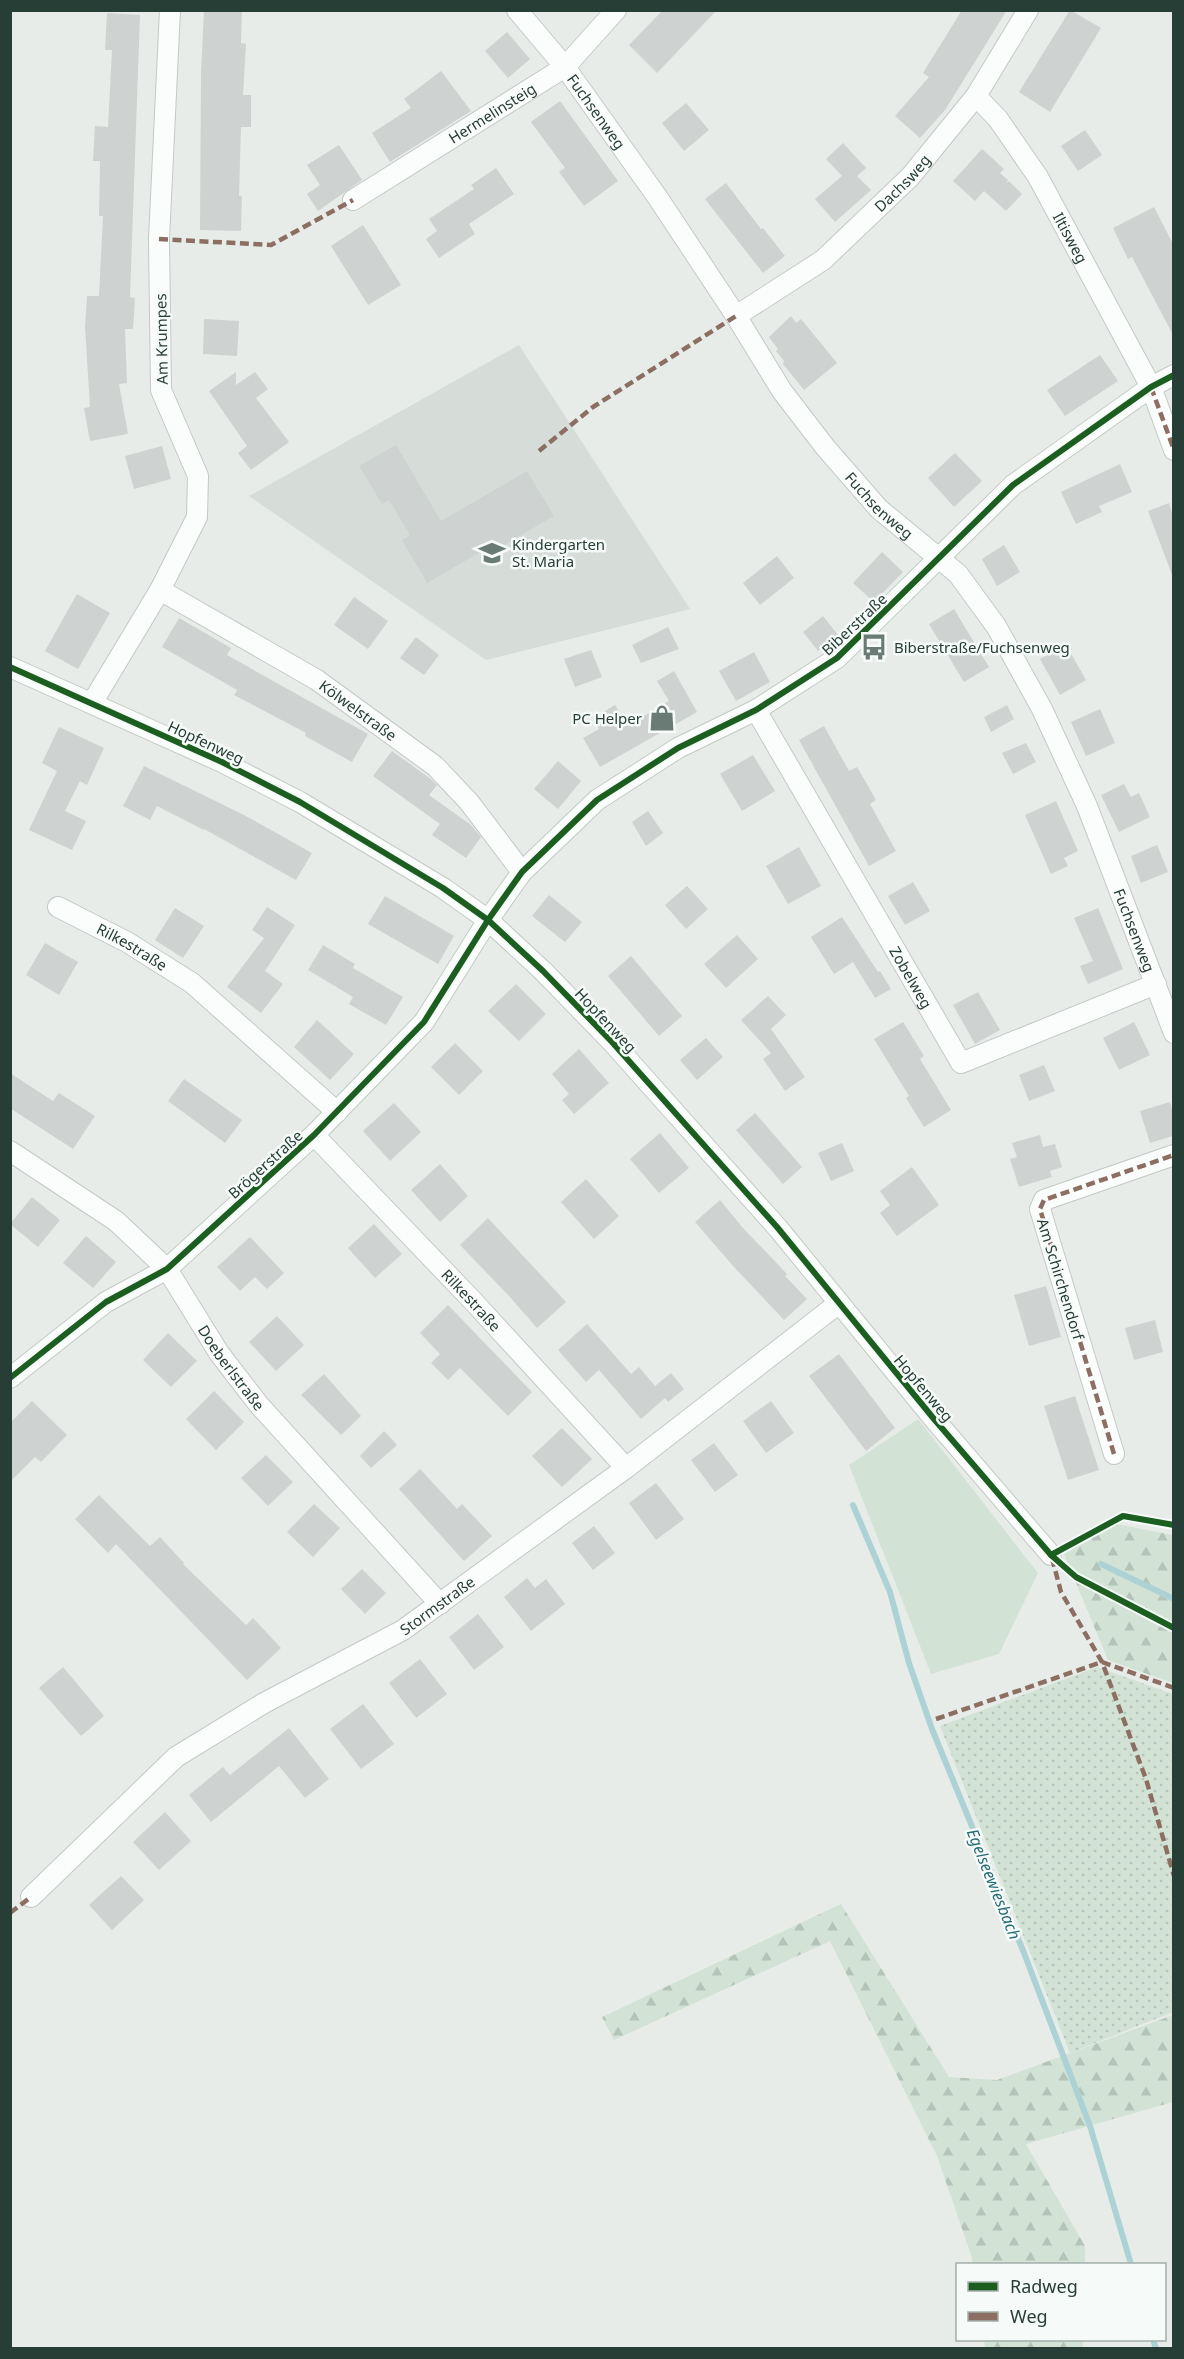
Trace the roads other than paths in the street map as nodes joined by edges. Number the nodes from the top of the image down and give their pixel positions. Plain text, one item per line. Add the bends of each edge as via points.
1 (170, 10) edge
2 (517, 10) edge
3 (616, 10) edge
4 (1028, 10) edge
5 (565, 67) junction
6 (976, 96) junction
7 (353, 200) dead end
8 (736, 316) junction
9 (1173, 375) edge
10 (1151, 387) junction
11 (1173, 450) edge
12 (939, 558) junction
13 (160, 590) junction
14 (10, 666) edge
15 (92, 703) junction
16 (756, 710) junction
17 (522, 872) junction
18 (58, 907) dead end
19 (488, 920) junction
20 (1156, 984) junction
21 (1173, 1033) edge
22 (337, 1112) junction
23 (314, 1135) junction
24 (10, 1151) edge
25 (1173, 1155) edge
26 (167, 1269) junction
27 (839, 1303) junction
28 (10, 1378) edge
29 (1114, 1454) dead end
30 (626, 1468) junction
31 (1051, 1555) dead end
32 (440, 1604) junction
33 (31, 1897) dead end

1 - 13 street, Am Krumpes via 159,240 161,390 198,476 197,517
2 - 5 street, Fuchsenweg
3 - 5 street, Hermelinsteig
4 - 6 street, Dachsweg
5 - 7 street, Hermelinsteig
5 - 8 street, Fuchsenweg
6 - 8 street, Dachsweg via 910,177 823,260
6 - 10 street, Iltisweg via 998,119 1038,177
8 - 12 street, Fuchsenweg via 782,391 825,447 879,509
9 - 10 street, Biberstraße
10 - 11 street, Iltisweg
10 - 12 street, Biberstraße via 1013,485
12 - 16 street, Biberstraße via 837,658
12 - 20 street, Fuchsenweg via 976,596 1042,709 1087,806
13 - 15 street, Am Krumpes
13 - 17 street, Kölwelstraße via 317,680 435,766 469,802
14 - 15 street, Hopfenweg
15 - 19 street, Hopfenweg via 300,802 443,888
16 - 17 street, Biberstraße via 678,748 597,800
16 - 20 street, Zobelweg via 961,1064
17 - 19 street, Biberstraße
18 - 22 street, Rilkestraße via 127,942 192,983
19 - 22 street, Brögerstraße via 424,1022
19 - 27 street, Hopfenweg via 612,1042 777,1227
20 - 21 street, Fuchsenweg
22 - 23 street, Brögerstraße
23 - 26 street, Brögerstraße
23 - 30 street, Rilkestraße
24 - 26 street, Doeberlstraße via 116,1221
25 - 29 street, Am Schirchendorf via 1044,1200 1040,1209
26 - 28 street, Brögerstraße via 106,1302
26 - 32 street, Doeberlstraße via 219,1353 259,1405
27 - 30 street, Stormstraße
27 - 31 street, Hopfenweg
30 - 32 street, Stormstraße
32 - 33 street, Stormstraße via 403,1630 264,1703 176,1757

